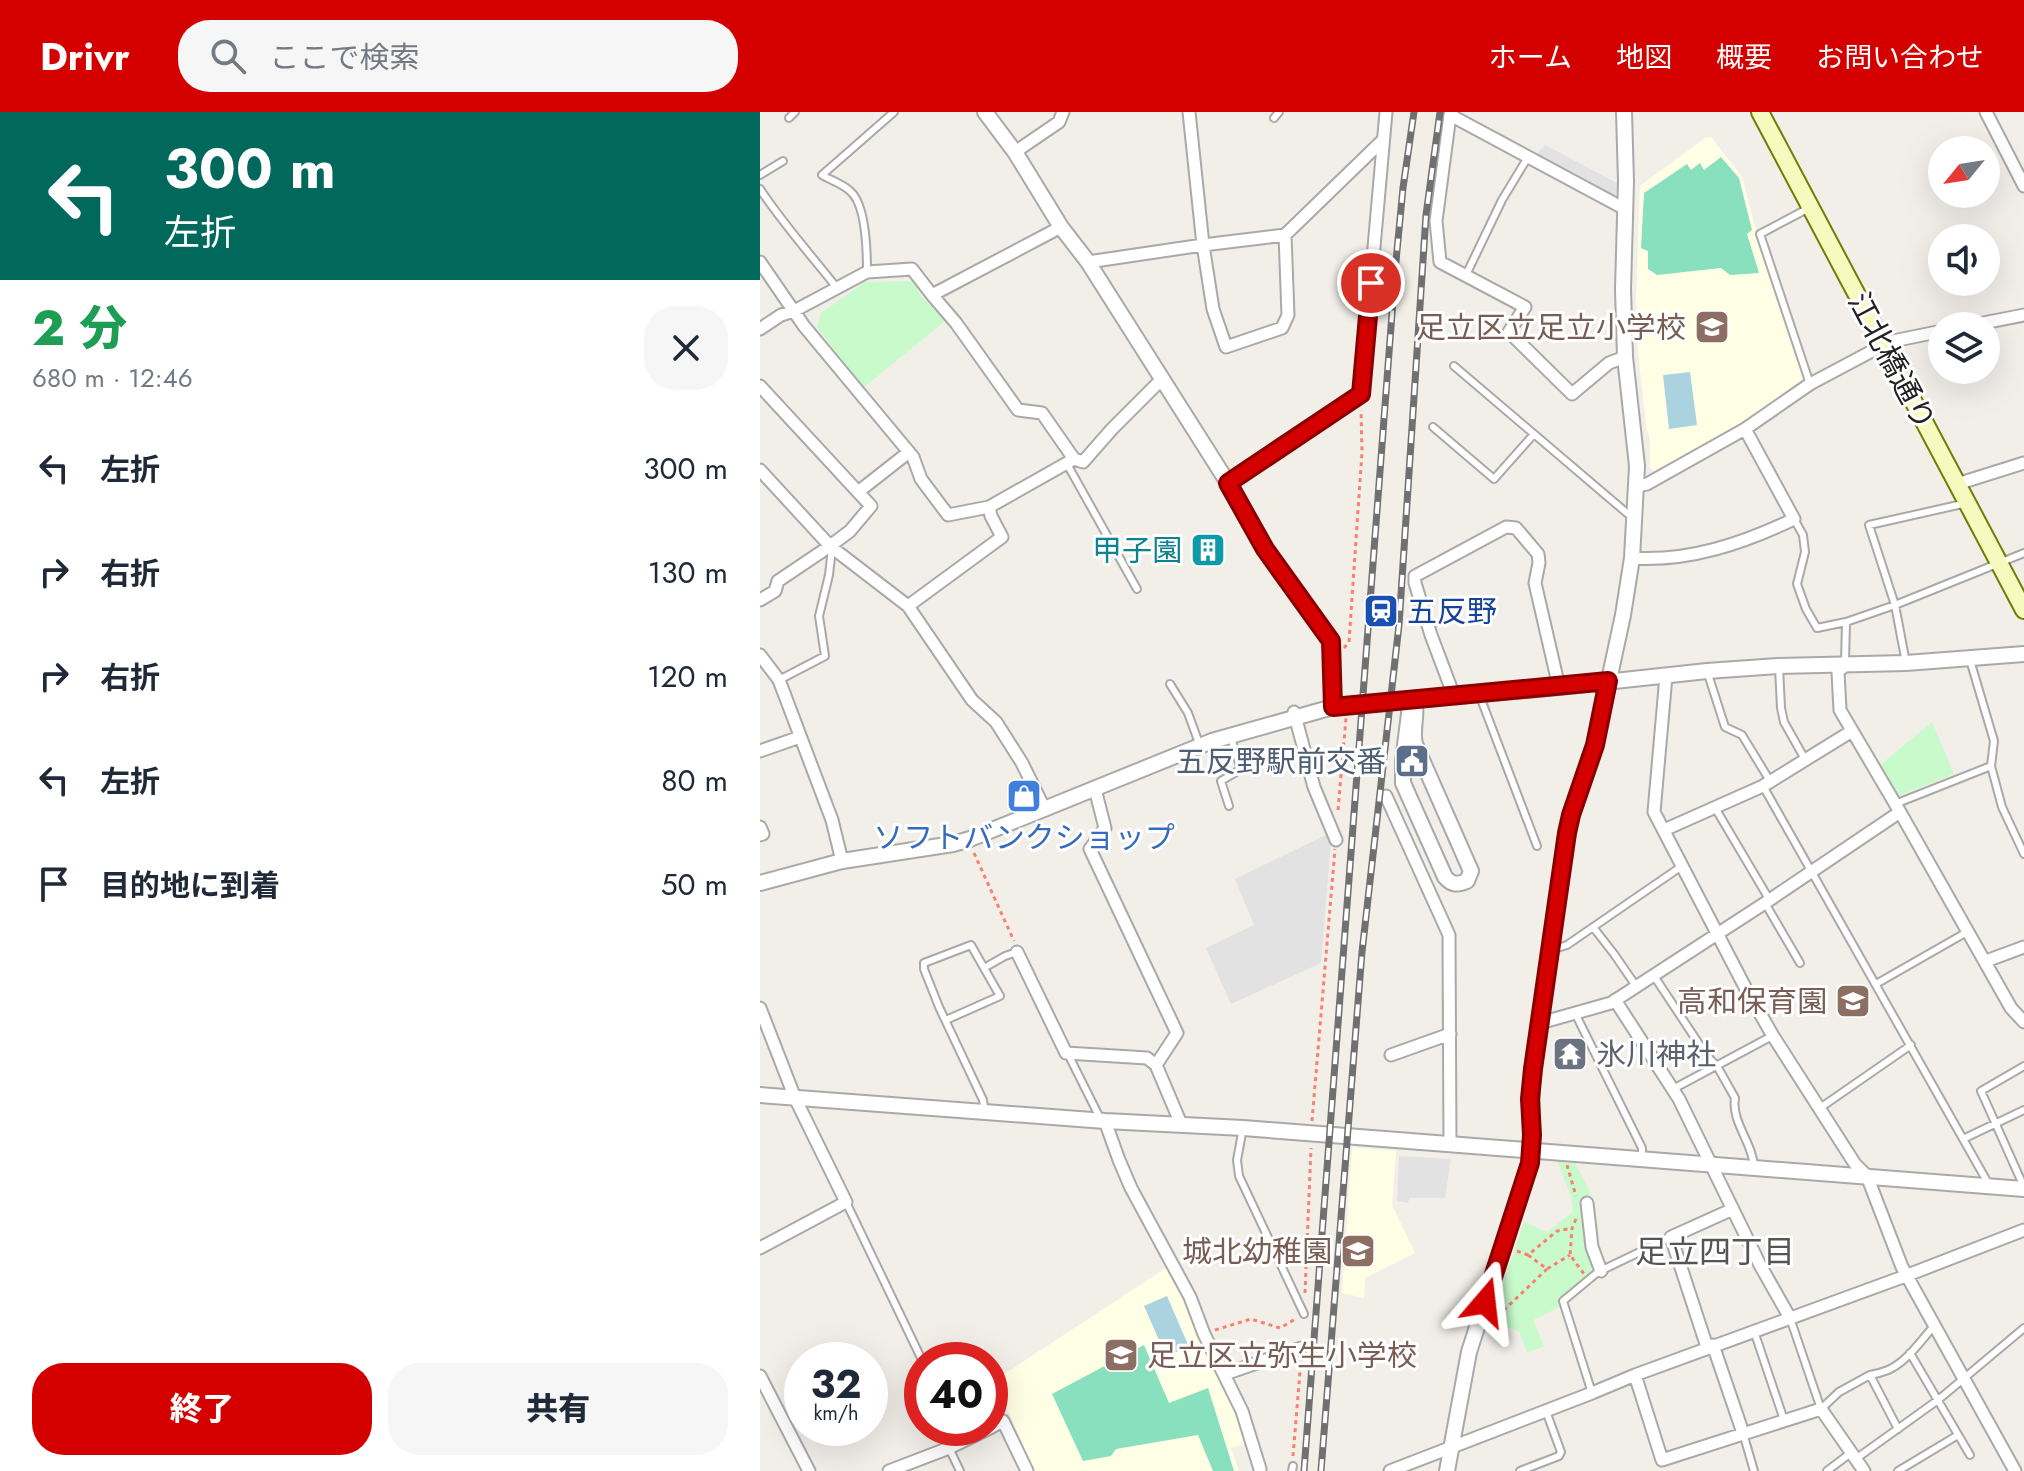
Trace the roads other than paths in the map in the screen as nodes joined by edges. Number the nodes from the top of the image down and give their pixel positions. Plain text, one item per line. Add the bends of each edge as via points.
1 (894, 112) edge
2 (1063, 112) edge
3 (1189, 112) edge
4 (1386, 112) edge
5 (1624, 112) edge
6 (1760, 112) edge
7 (1986, 112) edge
8 (989, 113) edge
9 (1451, 114) edge
10 (1383, 140) junction
11 (1015, 152) junction
12 (1528, 157) junction
13 (783, 161) dead end
14 (760, 175) edge
15 (2024, 186) edge
16 (760, 189) edge
17 (1810, 207) junction
18 (1625, 209) junction
19 (1061, 227) junction
20 (1285, 235) junction
21 (1203, 245) junction
22 (760, 262) edge
23 (1088, 262) junction
24 (867, 272) junction
25 (1466, 275) junction
26 (837, 288) junction
27 (932, 295) junction
28 (794, 311) junction
29 (2024, 315) edge
30 (2000, 320) edge
31 (760, 329) edge
32 (1928, 334) edge
33 (1883, 345) junction
34 (1625, 357) junction
35 (1454, 366) dead end
36 (1162, 379) junction
37 (1810, 384) junction
38 (760, 386) edge
39 (1433, 427) dead end
40 (1745, 429) junction
41 (1534, 434) junction
42 (909, 452) junction
43 (1070, 461) junction
44 (2024, 463) edge
45 (760, 470) edge
46 (1228, 483) junction
47 (1957, 484) junction
48 (1637, 486) junction
49 (858, 492) junction
50 (1967, 503) junction
51 (989, 507) junction
52 (1635, 514) junction
53 (1794, 519) junction
54 (831, 547) junction
55 (2024, 553) edge
56 (1632, 558) junction
57 (1999, 563) junction
58 (1137, 589) dead end
59 (760, 600) edge
60 (1895, 605) junction
61 (908, 606) junction
62 (2024, 610) edge
63 (1846, 622) junction
64 (2024, 654) edge
65 (760, 655) edge
66 (1970, 660) junction
67 (1906, 663) junction
68 (1845, 665) junction
69 (1778, 666) junction
70 (1707, 671) junction
71 (777, 676) junction
72 (1666, 676) junction
73 (760, 680) edge
74 (1608, 681) junction
75 (1170, 684) dead end
76 (1559, 687) junction
77 (1479, 694) junction
78 (1454, 696) junction
79 (1413, 699) junction
80 (1340, 707) junction
81 (1296, 714) junction
82 (1852, 731) junction
83 (1229, 733) junction
84 (800, 737) junction
85 (1200, 746) junction
86 (760, 751) edge
87 (1806, 761) junction
88 (1991, 766) junction
89 (1767, 783) junction
90 (1095, 789) junction
91 (1386, 796) dead end
92 (1229, 806) dead end
93 (1714, 806) junction
94 (1898, 808) junction
95 (1045, 810) junction
96 (760, 827) edge
97 (1664, 830) junction
98 (760, 835) edge
99 (1336, 840) road end
100 (1537, 846) dead end
101 (2024, 854) edge
102 (842, 861) junction
103 (1682, 866) junction
104 (1813, 871) junction
105 (760, 883) edge
106 (1767, 901) junction
107 (1593, 927) junction
108 (1969, 931) junction
109 (1718, 934) junction
110 (2024, 947) edge
111 (1551, 950) junction
112 (1017, 952) joint
113 (1986, 961) junction
114 (1800, 963) dead end
115 (984, 968) junction
116 (1653, 976) junction
117 (1876, 984) junction
118 (1636, 986) junction
119 (1615, 1000) junction
120 (760, 1008) edge
121 (1575, 1013) junction
122 (946, 1020) junction
123 (2024, 1022) edge
124 (1540, 1023) junction
125 (1450, 1034) junction
126 (1773, 1036) junction
127 (1911, 1045) junction
128 (1068, 1054) junction
129 (1391, 1055) dead end
130 (1156, 1065) junction
131 (1717, 1066) junction
132 (2024, 1066) edge
133 (1673, 1089) junction
134 (760, 1095) edge
135 (795, 1098) junction
136 (1820, 1108) junction
137 (2024, 1110) edge
138 (985, 1112) junction
139 (1103, 1120) junction
140 (1997, 1123) junction
141 (1181, 1124) junction
142 (1243, 1128) junction
143 (1963, 1139) junction
144 (1450, 1145) junction
145 (1531, 1151) junction
146 (1642, 1159) junction
147 (1712, 1165) junction
148 (1754, 1167) junction
149 (1867, 1176) junction
150 (1989, 1185) junction
151 (2024, 1188) edge
152 (846, 1202) junction
153 (1582, 1204) road end
154 (1733, 1209) junction
155 (2024, 1230) edge
156 (1671, 1237) junction
157 (760, 1248) edge
158 (1601, 1271) junction
159 (1907, 1275) junction
160 (1304, 1314) road end
161 (1790, 1318) junction
162 (1935, 1325) junction
163 (2024, 1328) edge
164 (1754, 1331) junction
165 (913, 1342) edge
166 (1710, 1346) junction
167 (1301, 1348) road end
168 (1910, 1353) junction
169 (1225, 1374) junction
170 (1635, 1375) junction
171 (1870, 1375) junction
172 (760, 1376) edge
173 (1964, 1378) junction
174 (1592, 1393) junction
175 (1938, 1400) junction
176 (1821, 1409) junction
177 (1546, 1411) junction
178 (1784, 1420) junction
179 (1898, 1429) junction
180 (1008, 1431) edge
181 (1743, 1433) junction
182 (1958, 1435) junction
183 (953, 1446) edge
184 (949, 1448) junction
185 (1450, 1448) junction
186 (1854, 1455) junction
187 (1970, 1455) dead end
188 (1663, 1466) edge
189 (1260, 1469) edge
190 (809, 1471) edge
191 (889, 1471) edge
192 (960, 1471) edge
193 (1027, 1471) edge
194 (1390, 1471) edge
195 (1447, 1471) edge
196 (1520, 1471) edge
197 (1754, 1471) edge
198 (1827, 1471) edge
199 (1864, 1471) edge
200 (1898, 1471) edge
201 (2015, 1471) edge

1 - 24 lane via 822,175 852,192 860,209 867,235
2 - 11 street via 1059,122
3 - 21 street
4 - 10 street
5 - 18 street
6 - 17 main road, 江北橋通り
7 - 15 street
8 - 11 street
9 - 12 street
9 - 25 street via 1436,221 1440,262
10 - 20 street
10 - 46 street via 1361,394
11 - 19 street
12 - 18 street
12 - 25 lane
13 - 14 lane
16 - 26 lane
17 - 33 main road, 江北橋通り
17 - 37 lane via 1760,234
18 - 34 street
19 - 23 street
19 - 27 street
20 - 21 street
20 - 21 street via 1286,321 1282,328 1226,347 1213,309
21 - 23 street
22 - 28 street
23 - 36 street
24 - 26 street
24 - 27 street via 912,269
25 - 34 street via 1525,307 1509,332 1572,394 1609,363
26 - 28 street
27 - 43 street via 1018,410 1042,413
28 - 31 street
28 - 42 street
29 - 30 street
32 - 33 street
33 - 37 street
33 - 47 main road, 江北橋通り
34 - 48 street
35 - 41 lane
36 - 43 street via 1083,462
36 - 46 street
37 - 40 street
38 - 49 street
39 - 41 lane via 1494,479
40 - 48 street
40 - 53 street
41 - 52 lane via 1628,514
42 - 49 street
42 - 51 street via 921,479 948,515
43 - 51 street
43 - 58 lane
44 - 47 street
45 - 54 street
46 - 80 street via 1265,549 1331,641
47 - 50 main road, 江北橋通り
48 - 52 street
49 - 54 street via 871,506
50 - 57 main road, 江北橋通り
50 - 60 lane via 1869,525
51 - 61 street via 1002,537
52 - 56 street
53 - 56 street via 1746,540 1679,557
53 - 63 lane via 1803,535 1805,552 1797,584 1806,609 1817,628
54 - 59 street via 778,581 775,591
54 - 61 street
54 - 71 lane via 819,616 825,656
55 - 57 lane
56 - 74 street
57 - 60 lane
57 - 62 main road, 江北橋通り
60 - 63 lane
60 - 67 lane
61 - 95 street via 972,700 996,722
63 - 68 lane
64 - 66 street
65 - 71 street
66 - 67 street
66 - 88 lane via 1994,741
67 - 68 street
68 - 69 street
68 - 82 street via 1838,672 1840,710
69 - 70 street
69 - 87 lane via 1784,722
70 - 72 street
70 - 89 lane via 1725,727 1742,735
71 - 73 street
71 - 84 street
72 - 74 street
72 - 97 street via 1654,812
74 - 76 street
74 - 111 street via 1595,745 1567,833
75 - 85 lane
76 - 77 street
76 - 78 street via 1535,583 1538,554 1516,528 1506,527 1415,576
77 - 78 street
77 - 100 lane
78 - 79 street
79 - 79 street via 1415,744 1471,871 1460,884 1445,877 1403,783
79 - 80 street
80 - 81 street
81 - 83 street
81 - 99 street via 1314,787
82 - 87 street
82 - 94 street
83 - 85 street
83 - 92 lane via 1241,769 1221,781
84 - 86 street
84 - 102 street
85 - 90 street
87 - 89 street
88 - 94 lane
88 - 101 lane via 2002,807
89 - 93 street
89 - 104 lane
90 - 95 street
90 - 130 street via 1105,828 1090,849 1177,1033
91 - 125 street via 1449,935
93 - 97 street
93 - 106 lane
94 - 104 street
94 - 108 street
95 - 102 street via 953,844
96 - 98 street
97 - 103 street
102 - 105 street
103 - 107 lane
103 - 109 street
104 - 106 street
104 - 117 lane
106 - 109 street
106 - 114 lane
107 - 111 lane
107 - 118 lane
108 - 113 street
108 - 117 lane
109 - 116 street
109 - 126 street
110 - 113 street
111 - 124 street
112 - 115 lane
112 - 128 street
113 - 123 street
115 - 122 lane via 1000,996
115 - 122 lane via 971,945 924,963
116 - 118 street
116 - 131 lane
117 - 127 lane
118 - 119 street
119 - 121 street
119 - 133 street
120 - 135 street
121 - 124 street
121 - 146 lane via 1642,1148
122 - 138 lane
124 - 145 street via 1530,1099
125 - 129 street
125 - 144 street
126 - 131 lane
126 - 136 street
127 - 136 lane
127 - 143 lane
128 - 130 street via 1147,1058
128 - 139 lane
130 - 141 street
131 - 133 lane
131 - 148 lane via 1735,1098 1733,1110
132 - 140 lane via 1981,1091
133 - 147 street
134 - 135 street
135 - 138 street
135 - 152 street
136 - 149 street
137 - 140 lane
138 - 139 street
139 - 141 street
139 - 169 street via 1131,1188
140 - 143 lane
140 - 151 lane
141 - 142 street
142 - 144 street
142 - 160 lane via 1239,1176
143 - 150 lane
144 - 145 street
145 - 146 street
145 - 185 street via 1469,1352
146 - 147 street
147 - 148 street
147 - 154 street
148 - 149 street
149 - 150 street
149 - 159 street
150 - 151 street
152 - 157 street
152 - 165 lane
153 - 158 street
154 - 156 street
154 - 161 street
155 - 159 street
156 - 158 lane
156 - 166 street
158 - 174 lane via 1563,1301
159 - 161 street
159 - 162 street
161 - 164 street
161 - 176 lane
162 - 168 lane
162 - 173 street
163 - 173 lane
164 - 166 street
164 - 178 lane
166 - 170 street
166 - 181 street
167 - 169 street
168 - 171 lane
168 - 175 lane
169 - 189 street
170 - 174 street
170 - 188 street
171 - 176 lane
171 - 179 lane
172 - 190 street
173 - 175 lane
173 - 201 street
174 - 177 street
175 - 179 lane
175 - 182 lane
176 - 178 street
176 - 186 street
177 - 185 street
177 - 196 lane via 1561,1452
178 - 181 street
179 - 186 lane
180 - 193 street
181 - 188 street
181 - 197 lane
182 - 187 lane
182 - 200 lane
183 - 184 street
184 - 191 street
184 - 192 lane
185 - 194 street
185 - 195 street
186 - 198 lane
186 - 199 street

